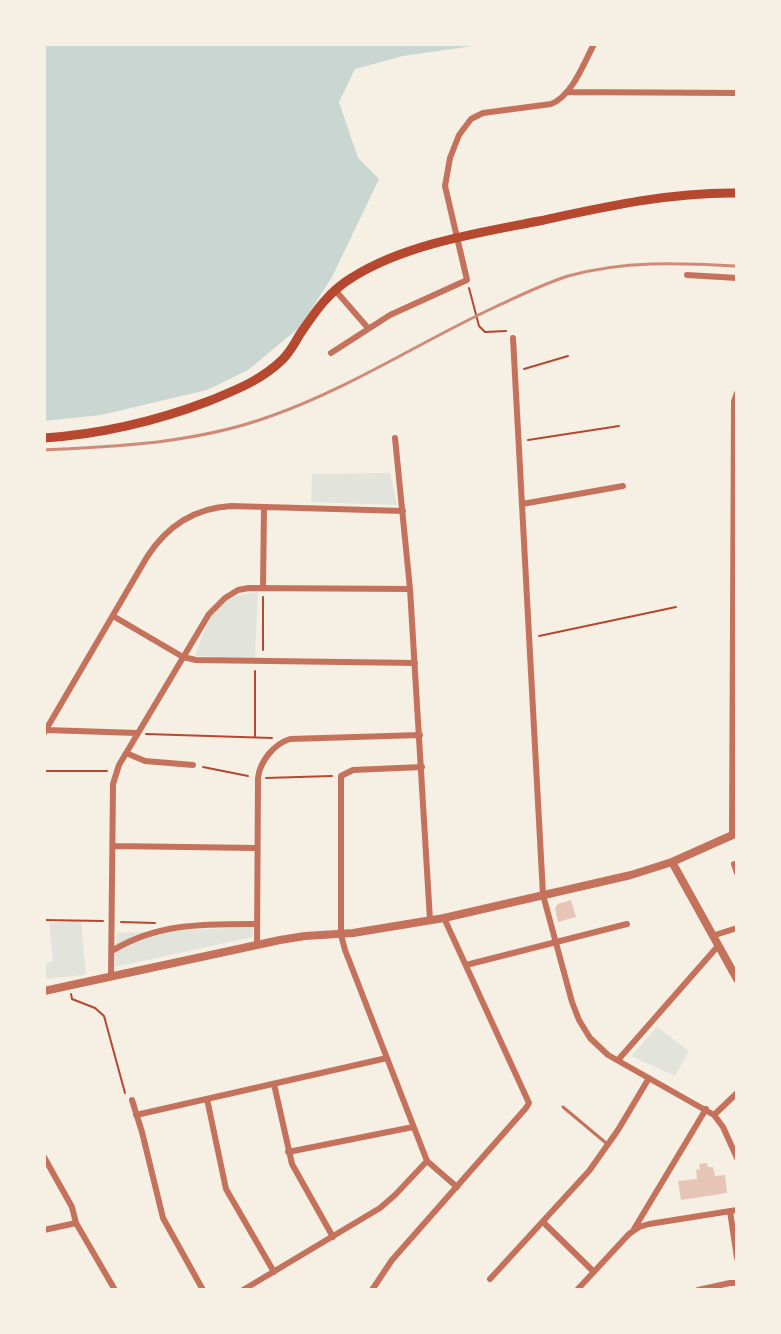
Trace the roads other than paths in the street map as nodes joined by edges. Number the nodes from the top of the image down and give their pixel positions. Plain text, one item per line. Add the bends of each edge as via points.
1 (594, 44) edge
2 (567, 92) junction
3 (737, 93) edge
4 (737, 193) edge
5 (458, 238) junction
6 (687, 275) dead end
7 (737, 278) edge
8 (335, 290) junction
9 (368, 328) junction
10 (513, 338) road end
11 (331, 353) dead end
12 (737, 393) edge
13 (44, 438) edge
14 (395, 438) dead end
15 (623, 486) dead end
16 (522, 504) junction
17 (264, 507) junction
18 (403, 511) junction
19 (263, 587) junction
20 (410, 589) junction
21 (735, 606) edge
22 (113, 616) junction
23 (183, 657) junction
24 (415, 663) junction
25 (735, 711) edge
26 (45, 732) edge
27 (137, 733) junction
28 (420, 735) junction
29 (126, 753) junction
30 (193, 765) dead end
31 (422, 767) junction
32 (734, 834) edge
33 (113, 846) junction
34 (257, 848) junction
35 (672, 862) junction
36 (734, 864) dead end
37 (737, 873) edge
38 (543, 895) junction
39 (444, 918) junction
40 (430, 920) junction
41 (257, 924) junction
42 (627, 924) dead end
43 (737, 928) edge
44 (341, 935) junction
45 (712, 936) junction
46 (556, 942) junction
47 (257, 945) junction
48 (718, 946) junction
49 (112, 951) junction
50 (466, 965) junction
51 (111, 976) junction
52 (737, 979) edge
53 (44, 991) edge
54 (387, 1058) junction
55 (618, 1060) junction
56 (649, 1078) junction
57 (274, 1084) junction
58 (737, 1093) edge
59 (207, 1099) junction
60 (132, 1100) road end
61 (563, 1107) dead end
62 (706, 1109) junction
63 (136, 1115) junction
64 (714, 1115) junction
65 (413, 1127) junction
66 (608, 1145) junction
67 (288, 1152) junction
68 (44, 1157) edge
69 (737, 1158) edge
70 (427, 1161) junction
71 (457, 1187) junction
72 (734, 1210) edge
73 (543, 1222) junction
74 (76, 1223) junction
75 (44, 1230) edge
76 (633, 1230) junction
77 (333, 1237) junction
78 (737, 1258) edge
79 (274, 1272) junction
80 (594, 1272) junction
81 (490, 1279) dead end
82 (737, 1283) edge
83 (115, 1290) edge
84 (203, 1290) edge
85 (243, 1290) edge
86 (372, 1290) edge
87 (577, 1290) edge
88 (698, 1290) edge

1 - 2 street
2 - 3 street
2 - 5 street via 551,104 483,113 462,129 445,186
4 - 5 main road via 643,200
5 - 8 main road via 381,263
5 - 9 street via 467,280
6 - 7 street
8 - 9 street
8 - 13 main road via 283,359 247,386 136,425
9 - 11 street
10 - 16 street
12 - 21 street
14 - 18 street
15 - 16 street
16 - 38 street
17 - 18 street
17 - 19 street
17 - 22 street via 213,508 174,526 153,548
18 - 20 street
19 - 20 street
19 - 23 street via 238,590 218,604
20 - 24 street
21 - 25 street
22 - 23 street
22 - 26 street
23 - 24 street
23 - 27 street
24 - 28 street
25 - 32 street
26 - 27 street
27 - 29 street
28 - 31 street
28 - 34 street via 282,742 259,769
29 - 30 street via 145,761
29 - 33 street via 113,784
31 - 40 street
31 - 44 street via 353,770 341,776
32 - 35 street
33 - 34 street
33 - 49 street
34 - 41 street
35 - 38 street
35 - 45 street
36 - 37 street
38 - 39 street
38 - 46 street
39 - 40 street
39 - 50 street
40 - 44 street
41 - 47 street
41 - 49 street via 182,926 140,936
42 - 46 street
43 - 45 street
44 - 47 street
44 - 54 street
45 - 48 street
46 - 50 street
46 - 55 street via 579,1020 599,1047
47 - 51 street
48 - 52 street
48 - 55 street
49 - 51 street
50 - 71 street via 529,1103
51 - 53 street
54 - 57 street
54 - 65 street
55 - 56 street
56 - 62 street
56 - 66 street
57 - 59 street
57 - 67 street
58 - 64 street
59 - 63 street
59 - 79 street via 226,1189
60 - 63 street
61 - 66 lane
62 - 64 street
62 - 76 street
63 - 84 street via 163,1218
64 - 69 street
65 - 67 street
65 - 70 street
66 - 73 street
67 - 77 street
68 - 74 street
70 - 71 street
70 - 77 street via 388,1202
71 - 86 street
72 - 76 street
72 - 78 street
73 - 80 street
73 - 81 street
74 - 75 street
74 - 83 street
76 - 80 street
77 - 79 street
79 - 85 street
80 - 87 street
82 - 88 street

